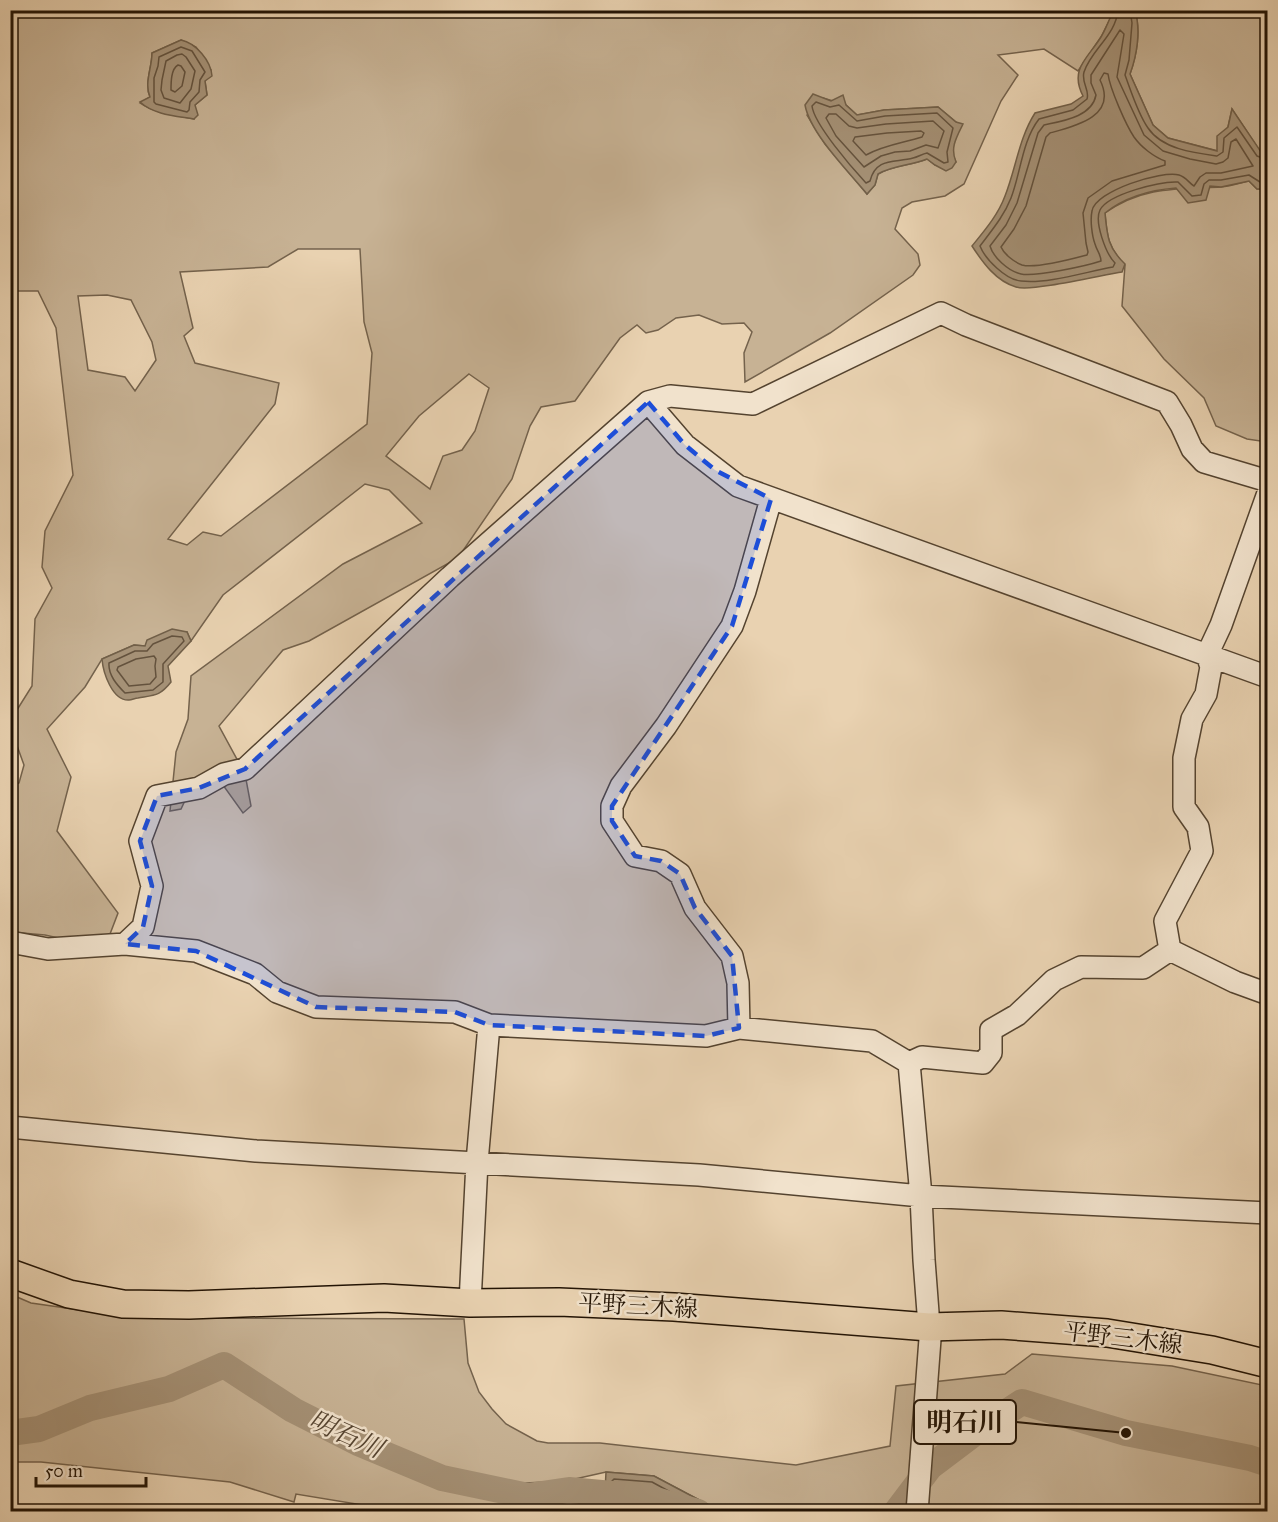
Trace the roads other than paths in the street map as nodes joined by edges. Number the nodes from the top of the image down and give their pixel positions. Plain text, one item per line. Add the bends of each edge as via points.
1 (648, 402) junction
2 (1268, 481) edge
3 (1268, 493) edge
4 (771, 499) junction
5 (1207, 655) junction
6 (1268, 677) edge
7 (10, 942) edge
8 (125, 944) junction
9 (1170, 950) junction
10 (1268, 994) edge
11 (489, 1024) junction
12 (739, 1028) junction
13 (909, 1063) junction
14 (10, 1127) edge
15 (477, 1162) junction
16 (921, 1197) junction
17 (1268, 1213) edge
18 (10, 1272) edge
19 (470, 1303) junction
20 (930, 1333) junction
21 (1268, 1364) edge
22 (917, 1512) edge

1 - 2 street via 670,396 753,404 941,313 1167,402 1192,449 1204,462
1 - 4 street via 684,446 738,486
1 - 8 street via 450,577 245,769 224,774 199,789 157,796 140,841 152,886 143,927
3 - 5 street
4 - 5 street
4 - 12 street via 732,626 621,786 612,806 612,821 635,856 661,861 680,874 695,908 732,956 738,983
5 - 6 street
5 - 9 street via 1211,667 1206,694 1192,719 1184,758 1184,807 1198,826 1202,851 1165,921
7 - 8 street via 48,949
8 - 11 street via 196,951 255,974 277,992 316,1007 455,1012
9 - 10 street
9 - 13 street via 1143,968 1081,967 1054,980 1017,1015 991,1030 991,1053 983,1063 922,1057
11 - 12 street via 706,1036
11 - 15 street
12 - 13 street via 872,1041
13 - 16 street
14 - 15 street via 256,1151
15 - 16 street via 699,1175
15 - 19 street
16 - 17 street
16 - 20 street
18 - 19 main road, 平野三木線 via 69,1294 123,1304 384,1298
19 - 20 main road, 平野三木線 via 674,1307
20 - 21 main road, 平野三木線 via 1001,1325 1107,1334 1212,1350
20 - 22 street

